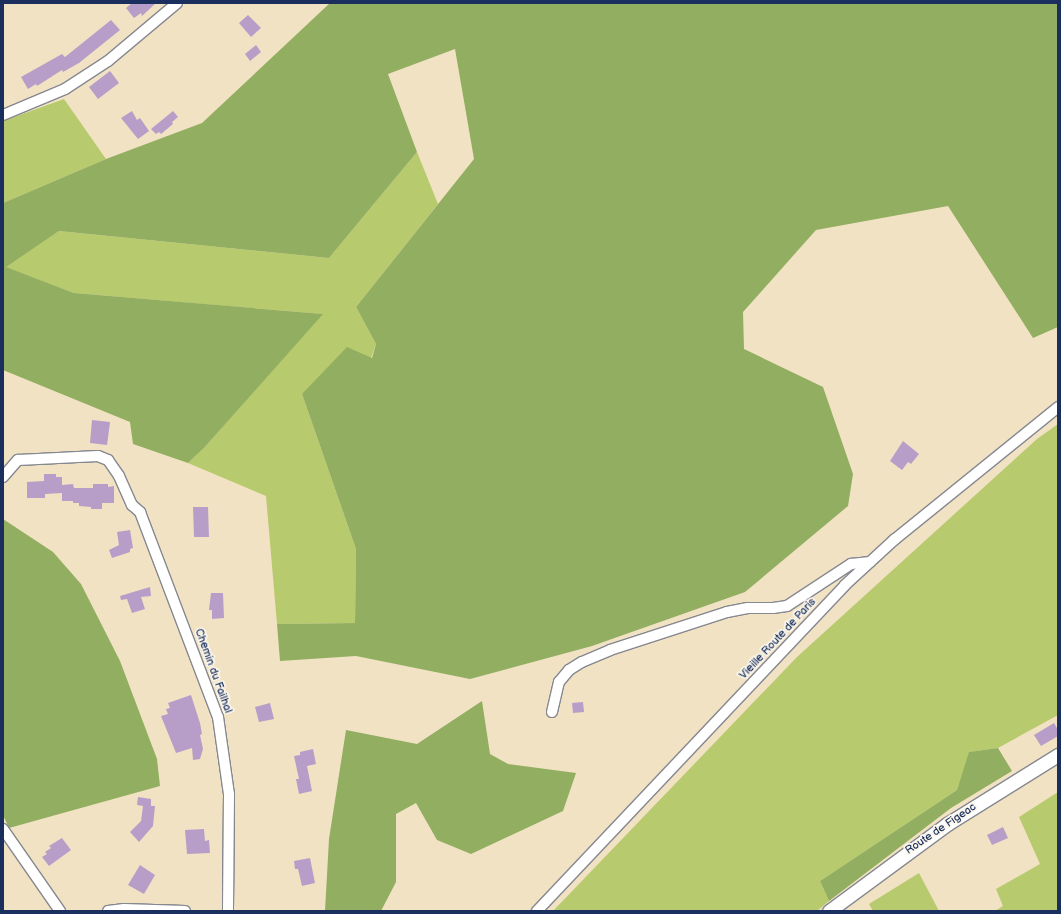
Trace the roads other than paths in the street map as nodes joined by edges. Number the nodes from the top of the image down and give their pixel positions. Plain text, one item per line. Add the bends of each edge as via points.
1 (177, 3) edge
2 (3, 115) edge
3 (1058, 406) edge
4 (3, 477) edge
5 (870, 562) junction
6 (552, 712) dead end
7 (1058, 755) edge
8 (3, 829) edge
9 (60, 911) edge
10 (108, 911) edge
11 (185, 911) edge
12 (228, 911) edge
13 (538, 911) edge
14 (829, 911) edge

1 - 2 street via 102,65 65,88
3 - 5 street, Vieille Route de Paris
4 - 12 street, Chemin du Failhal via 18,460 98,456 108,460 119,476 132,505 140,512 218,716 229,794
5 - 6 street via 851,564 787,606 727,612 582,662 569,670 559,682
5 - 13 street, Vieille Route de Paris
7 - 14 main road, Route de Figeac via 947,824
8 - 9 street
10 - 11 street

